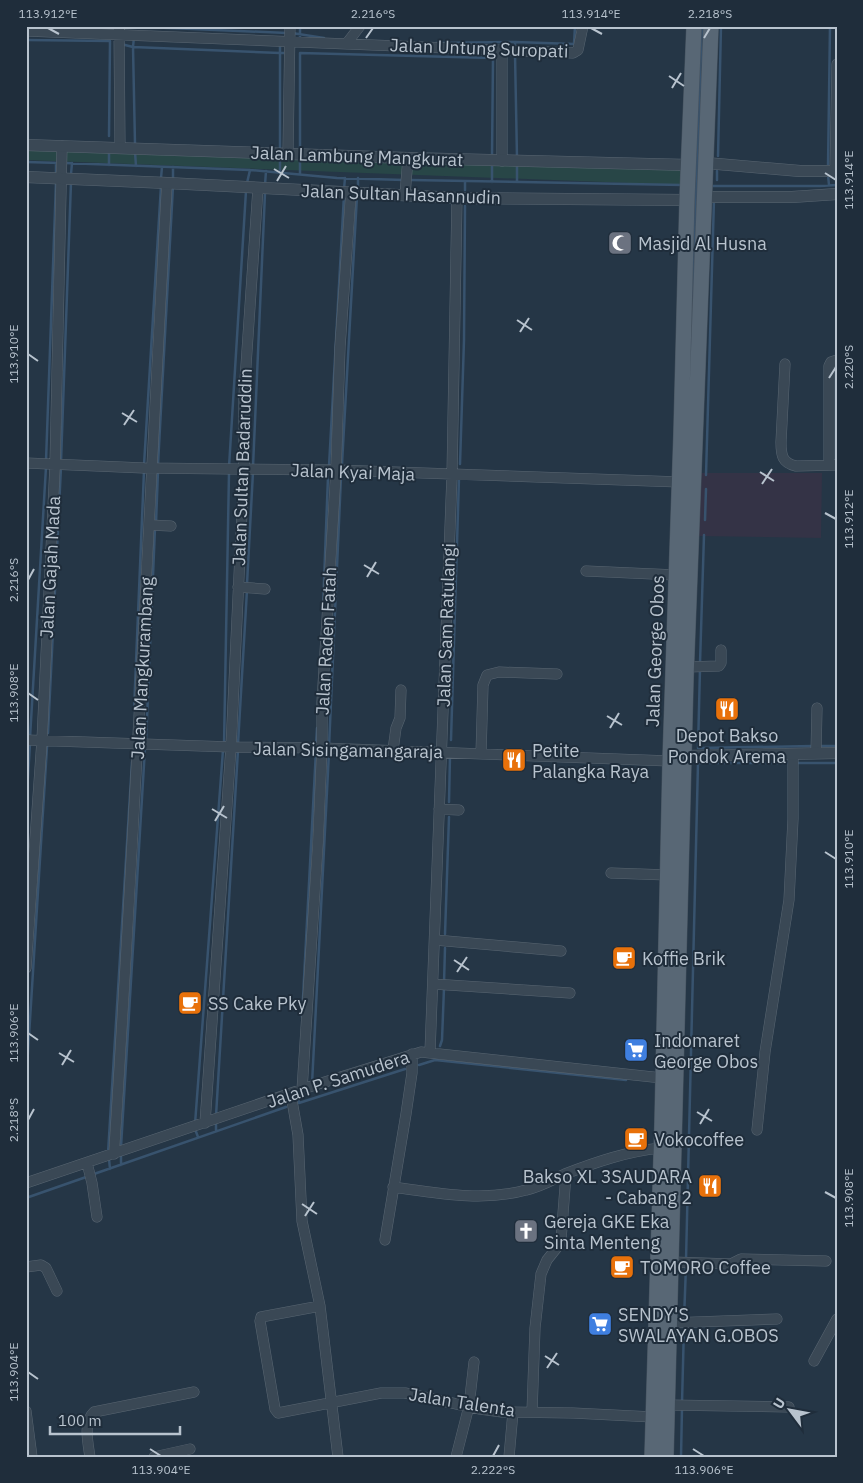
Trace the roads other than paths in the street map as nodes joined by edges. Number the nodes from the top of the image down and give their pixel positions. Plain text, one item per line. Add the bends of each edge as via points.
1 (290, 26) edge
2 (360, 26) edge
3 (583, 26) edge
4 (694, 26) edge
5 (711, 26) edge
6 (119, 30) edge
7 (26, 31) edge
8 (289, 41) junction
9 (347, 43) junction
10 (502, 50) junction
11 (709, 60) junction
12 (693, 61) junction
13 (837, 64) edge
14 (26, 145) edge
15 (62, 146) junction
16 (120, 148) junction
17 (288, 153) junction
18 (502, 161) junction
19 (706, 162) junction
20 (407, 163) junction
21 (689, 165) junction
22 (836, 172) edge
23 (26, 177) edge
24 (62, 179) junction
25 (167, 183) junction
26 (258, 188) junction
27 (351, 192) junction
28 (837, 194) edge
29 (405, 195) junction
30 (711, 197) junction
31 (457, 198) junction
32 (687, 200) junction
33 (684, 310) junction
34 (699, 311) junction
35 (837, 360) edge
36 (785, 364) dead end
37 (26, 463) edge
38 (54, 465) junction
39 (833, 465) edge
40 (152, 468) junction
41 (244, 469) junction
42 (336, 470) junction
43 (452, 475) junction
44 (680, 482) junction
45 (149, 525) junction
46 (171, 526) dead end
47 (586, 571) dead end
48 (676, 575) junction
49 (238, 587) junction
50 (265, 589) dead end
51 (721, 650) dead end
52 (557, 674) dead end
53 (682, 674) junction
54 (401, 690) dead end
55 (817, 708) dead end
56 (26, 740) edge
57 (42, 740) junction
58 (139, 744) junction
59 (231, 747) junction
60 (322, 748) junction
61 (393, 750) junction
62 (442, 752) junction
63 (816, 753) junction
64 (837, 753) edge
65 (481, 754) junction
66 (793, 754) junction
67 (685, 756) junction
68 (670, 761) junction
69 (439, 809) junction
70 (459, 810) dead end
71 (611, 873) dead end
72 (668, 875) junction
73 (673, 939) junction
74 (435, 940) junction
75 (561, 951) dead end
76 (26, 968) edge
77 (438, 985) junction
78 (570, 993) dead end
79 (430, 1052) junction
80 (412, 1054) junction
81 (662, 1078) junction
82 (302, 1090) junction
83 (291, 1094) junction
84 (205, 1123) junction
85 (757, 1130) dead end
86 (661, 1148) junction
87 (114, 1154) junction
88 (86, 1163) junction
89 (566, 1174) junction
90 (26, 1183) edge
91 (394, 1187) junction
92 (97, 1217) dead end
93 (385, 1240) dead end
94 (826, 1261) dead end
95 (672, 1262) junction
96 (26, 1267) edge
97 (57, 1292) dead end
98 (320, 1306) junction
99 (776, 1319) dead end
100 (837, 1319) edge
101 (670, 1322) junction
102 (814, 1361) dead end
103 (474, 1362) dead end
104 (194, 1392) dead end
105 (332, 1403) junction
106 (667, 1405) junction
107 (469, 1406) junction
108 (789, 1406) dead end
109 (26, 1411) edge
110 (514, 1412) junction
111 (532, 1412) junction
112 (653, 1417) junction
113 (190, 1448) dead end
114 (86, 1456) edge
115 (32, 1457) edge
116 (154, 1457) edge
117 (338, 1457) edge
118 (456, 1457) edge
119 (509, 1457) edge
120 (652, 1457) edge
121 (666, 1457) edge

1 - 8 street
2 - 9 street
3 - 10 street, Jalan Untung Suropati via 578,50 573,53
4 - 12 main road, Jalan George Obos
5 - 11 main road
6 - 7 street
6 - 8 street
6 - 16 street
8 - 9 street
8 - 17 street
9 - 10 street, Jalan Untung Suropati
10 - 18 street
11 - 12 main road
11 - 19 main road
12 - 21 main road, Jalan George Obos
13 - 22 street
14 - 15 street, Jalan Lambung Mangkurat
15 - 16 street, Jalan Lambung Mangkurat
15 - 24 street, Jalan Gajah Mada
16 - 17 street, Jalan Lambung Mangkurat
17 - 20 street, Jalan Lambung Mangkurat
18 - 20 street, Jalan Lambung Mangkurat
18 - 21 street, Jalan Lambung Mangkurat
19 - 22 street
19 - 30 main road, Jalan George Obos
20 - 29 street
21 - 32 main road, Jalan George Obos
23 - 24 street, Jalan Sultan Hasannudin
24 - 25 street, Jalan Sultan Hasannudin
24 - 38 street, Jalan Gajah Mada
25 - 26 street, Jalan Sultan Hasannudin
25 - 40 street, Jalan Mangkurambang
26 - 27 street, Jalan Sultan Hasannudin
26 - 41 street, Jalan Sultan Badaruddin via 244,395
27 - 29 street, Jalan Sultan Hasannudin
27 - 42 street, Jalan Raden Fatah via 340,347
28 - 30 street
29 - 31 street, Jalan Sultan Hasannudin
30 - 34 main road, Jalan George Obos
31 - 32 street, Jalan Sultan Hasannudin
31 - 43 street, Jalan Sam Ratulangi
32 - 33 main road, Jalan George Obos
33 - 34 main road
33 - 44 main road, Jalan George Obos
34 - 53 main road, Jalan George Obos via 699,366
35 - 39 street via 829,366
36 - 39 street via 781,454 784,460 796,466
37 - 38 street, Jalan Kyai Maja
38 - 40 street, Jalan Kyai Maja
38 - 57 street, Jalan Gajah Mada
40 - 41 street, Jalan Kyai Maja
40 - 45 street, Jalan Mangkurambang
41 - 42 street, Jalan Kyai Maja
41 - 49 street, Jalan Sultan Badaruddin
42 - 43 street, Jalan Kyai Maja
42 - 60 street, Jalan Raden Fatah
43 - 44 street, Jalan Kyai Maja
43 - 62 street, Jalan Sam Ratulangi
44 - 48 main road, Jalan George Obos
45 - 46 street
45 - 58 street, Jalan Mangkurambang
47 - 48 street
48 - 53 main road, Jalan George Obos
49 - 50 street
49 - 59 street, Jalan Sultan Badaruddin
51 - 53 street via 718,666
52 - 65 street via 499,672 487,675 483,685
53 - 67 main road, Jalan George Obos
53 - 68 main road, Jalan George Obos
54 - 61 street via 400,718
55 - 63 street
56 - 57 street, Jalan Sisingamangaraja
57 - 58 street, Jalan Sisingamangaraja
57 - 76 street, Jalan Gajah Mada
58 - 59 street, Jalan Sisingamangaraja
58 - 87 street, Jalan Mangkurambang
59 - 60 street, Jalan Sisingamangaraja
59 - 84 street, Jalan Sultan Badaruddin
60 - 61 street, Jalan Sisingamangaraja
60 - 82 street, Jalan Raden Fatah
61 - 62 street, Jalan Sisingamangaraja
62 - 65 street, Jalan Sisingamangaraja
62 - 69 street, Jalan Sam Ratulangi
63 - 64 street
63 - 66 street
65 - 68 street, Jalan Sisingamangaraja
66 - 67 street
66 - 85 street via 789,900 765,1052
67 - 73 main road, Jalan George Obos
68 - 72 main road, Jalan George Obos
69 - 70 street
69 - 74 street, Jalan Sam Ratulangi
71 - 72 street
72 - 73 main road, Jalan George Obos
73 - 81 main road, Jalan George Obos
73 - 95 main road, Jalan George Obos
74 - 75 street
74 - 77 street, Jalan Sam Ratulangi
77 - 78 street
77 - 79 street, Jalan Sam Ratulangi
79 - 80 street, Jalan P. Samudera
79 - 81 street, Jalan P. Samudera
80 - 82 street, Jalan P. Samudera
80 - 91 street
81 - 86 main road, Jalan George Obos
82 - 83 street, Jalan P. Samudera
83 - 84 street, Jalan P. Samudera
83 - 98 street via 298,1135 302,1221
84 - 87 street, Jalan P. Samudera
86 - 89 street via 635,1151
86 - 112 main road, Jalan George Obos
87 - 88 street, Jalan P. Samudera
88 - 90 street, Jalan P. Samudera
88 - 92 street
89 - 91 street via 525,1191 490,1196
89 - 111 street via 561,1240 546,1260 541,1274
91 - 93 street
94 - 95 street via 741,1259 731,1264
95 - 101 main road, Jalan George Obos
96 - 97 street via 42,1265 46,1268
98 - 105 street
98 - 105 street, Jalan Talenta via 264,1315 260,1321 275,1410 283,1413
99 - 101 street
100 - 102 street
101 - 106 main road, Jalan George Obos
103 - 107 street
104 - 114 street via 94,1412 87,1424
105 - 107 street, Jalan Talenta via 404,1393
105 - 117 street
106 - 108 street
106 - 121 main road, Jalan George Obos
107 - 110 street, Jalan Talenta
107 - 118 street
109 - 115 street
110 - 111 street, Jalan Talenta
110 - 119 street
111 - 112 street, Jalan Talenta
112 - 120 main road, Jalan George Obos
113 - 116 street

